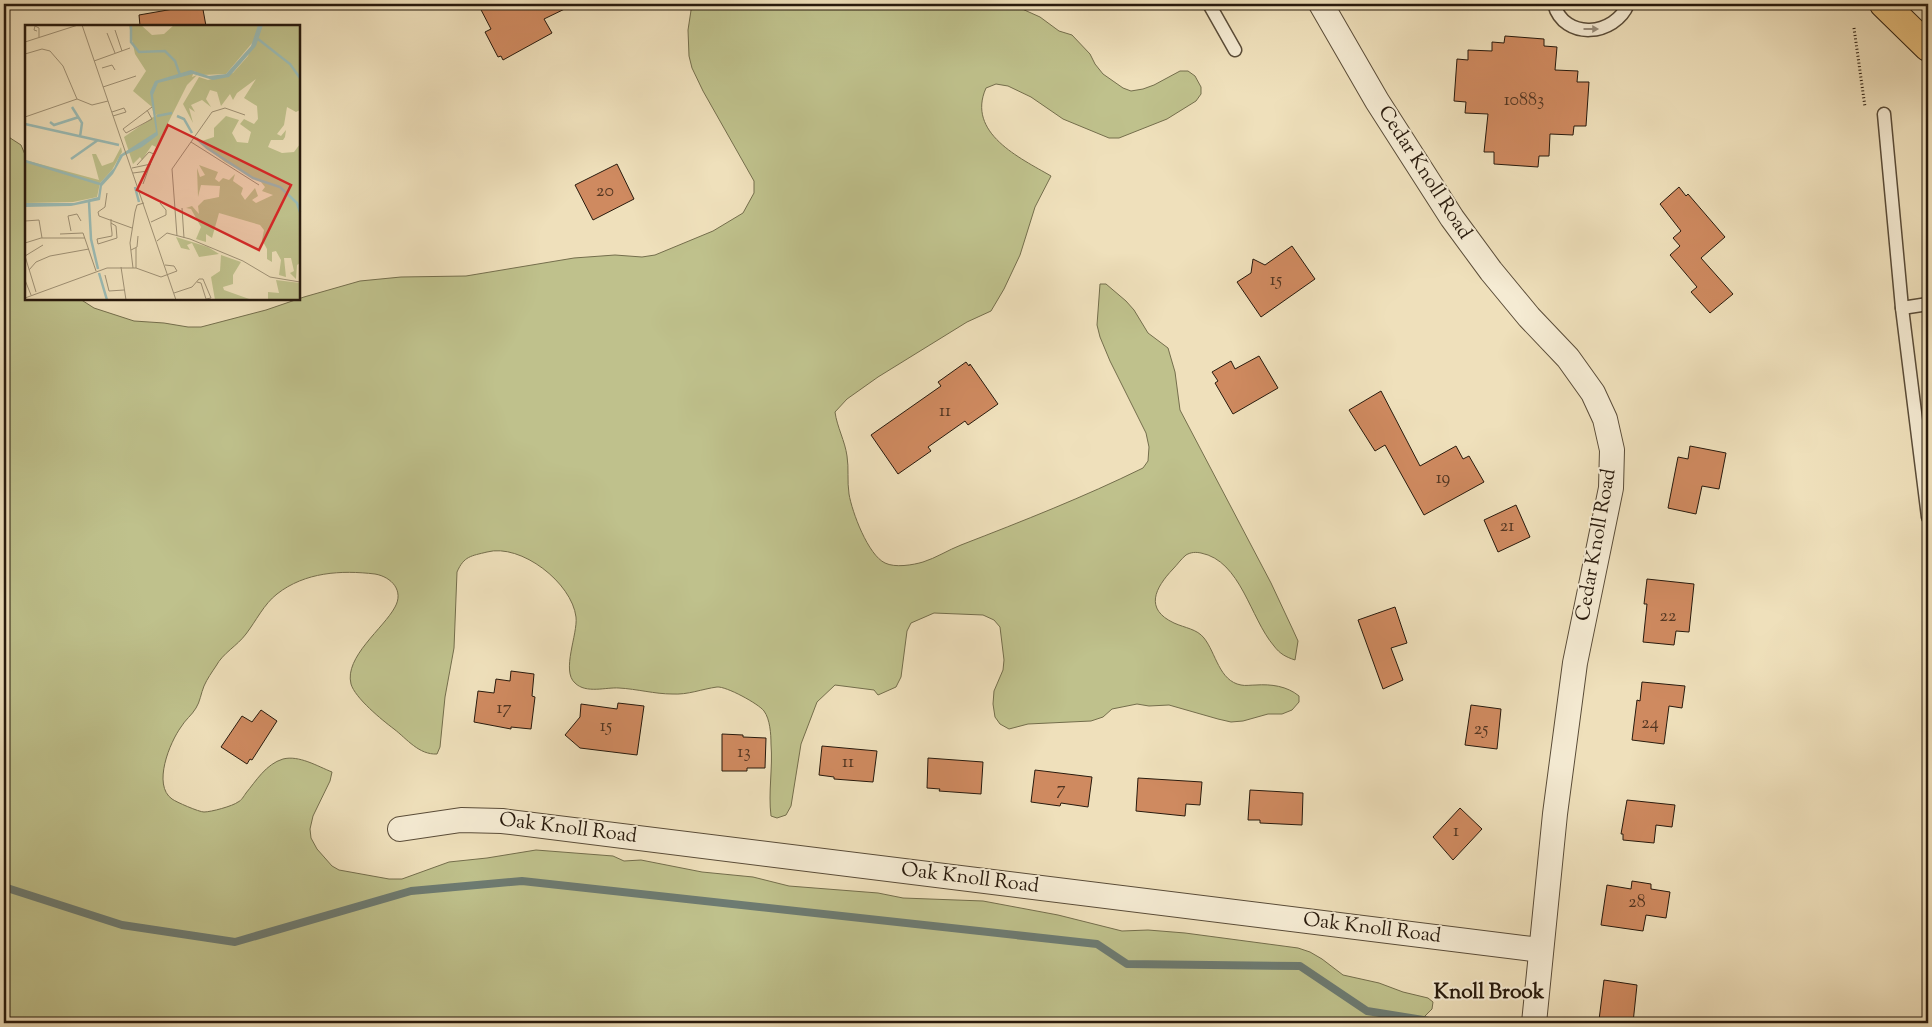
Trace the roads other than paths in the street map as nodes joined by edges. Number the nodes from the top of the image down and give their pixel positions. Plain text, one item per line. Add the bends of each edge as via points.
1 (1209, 4) edge
2 (1321, 4) edge
3 (1554, 4) edge
4 (1628, 4) edge
5 (1884, 4) edge
6 (1928, 47) edge
7 (1235, 50) dead end
8 (1884, 114) dead end
9 (1928, 304) edge
10 (1902, 308) junction
11 (1922, 416) edge
12 (1928, 517) edge
13 (400, 829) dead end
14 (1540, 950) junction
15 (1534, 1023) edge

1 - 7 lane
2 - 14 street, Cedar Knoll Road via 1383,110 1466,239 1529,317 1568,358 1593,393 1605,419 1612,450 1611,488 1575,663 1554,814
3 -> 4 lane via 1563,18 1586,30 1611,25 1621,17
5 - 6 main road
8 - 10 lane
9 - 10 lane
10 - 11 lane
11 - 12 lane
13 - 14 street, Oak Knoll Road via 461,820 502,821
14 - 15 street, Cedar Knoll Road

